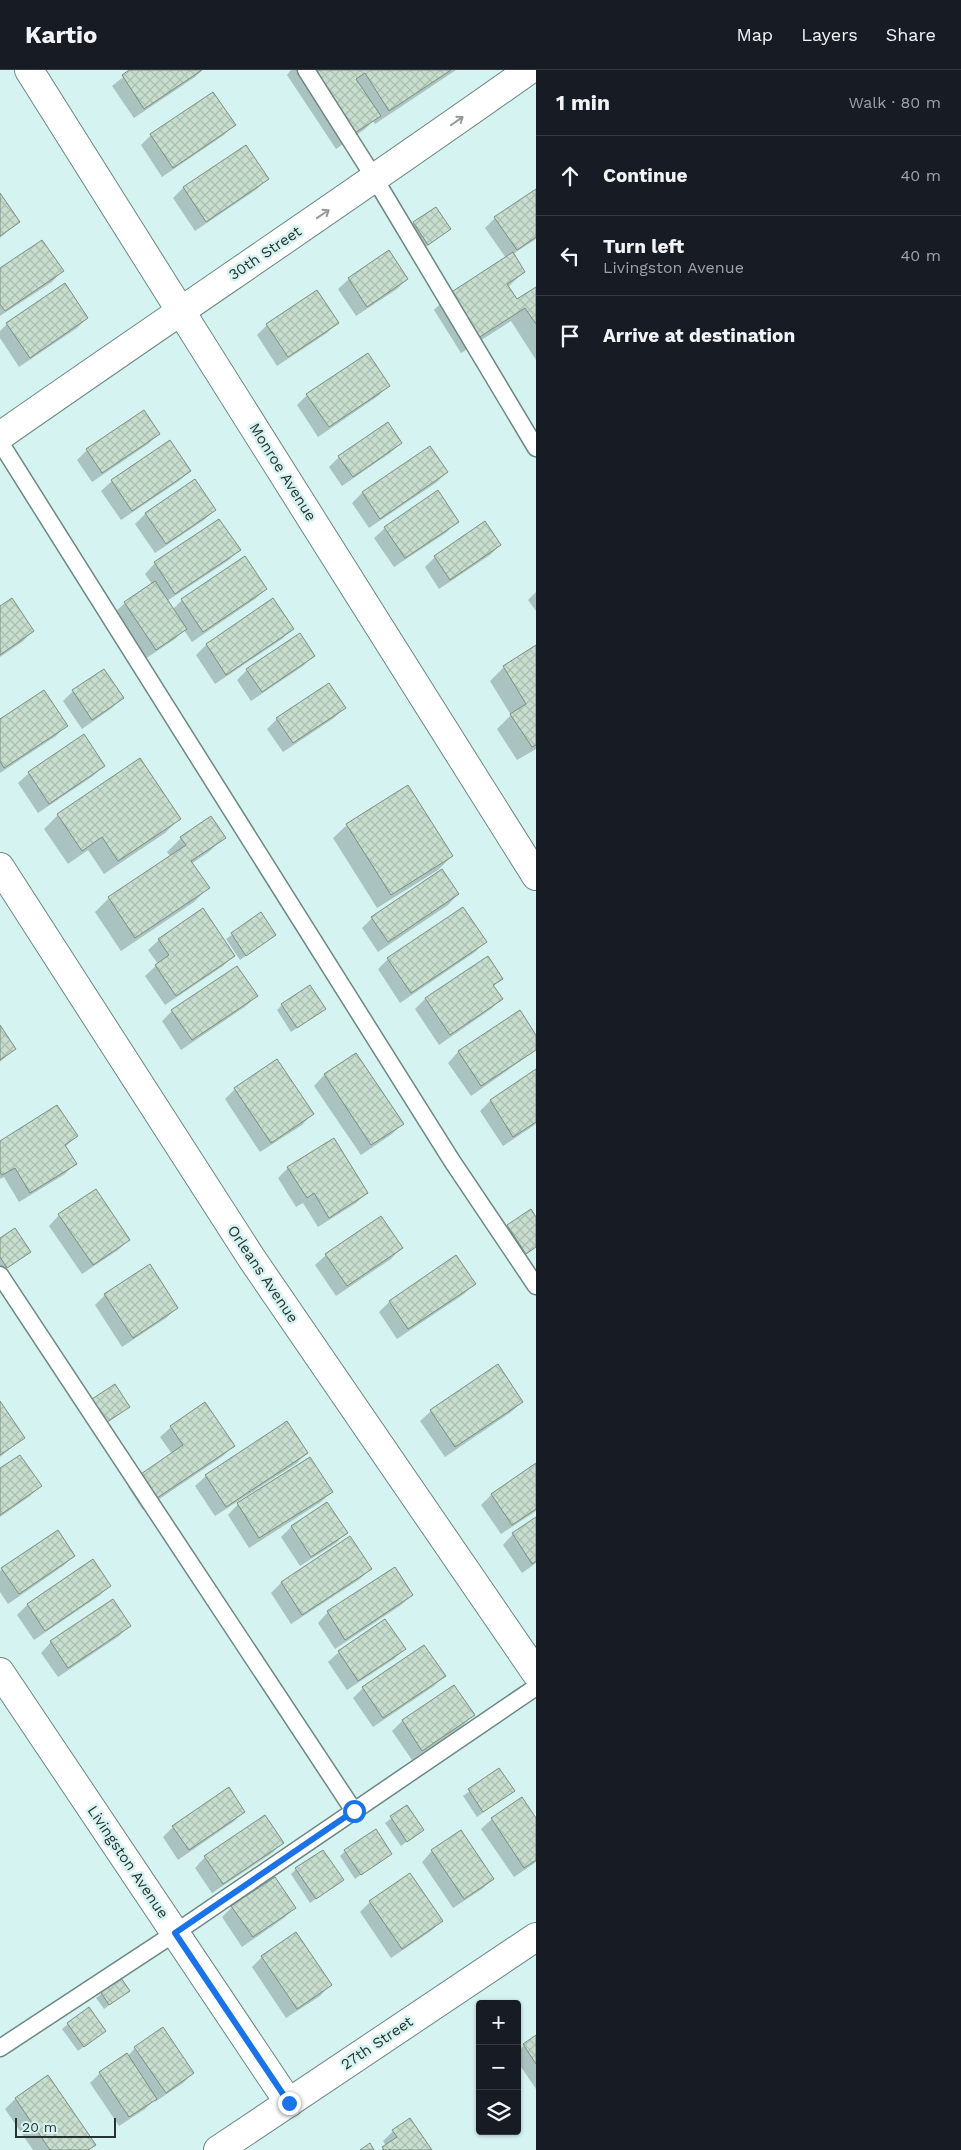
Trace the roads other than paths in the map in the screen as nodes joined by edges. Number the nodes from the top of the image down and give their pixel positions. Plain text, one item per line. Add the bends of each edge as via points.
1 (30, 70) edge
2 (306, 70) edge
3 (529, 70) edge
4 (375, 179) junction
5 (181, 309) junction
6 (0, 436) edge
7 (0, 442) edge
8 (536, 448) edge
9 (0, 867) edge
10 (536, 876) edge
11 (0, 1275) edge
12 (536, 1286) edge
13 (0, 1672) edge
14 (536, 1673) edge
15 (536, 1687) edge
16 (354, 1811) junction
17 (175, 1933) junction
18 (536, 1937) edge
19 (0, 2048) edge
20 (289, 2103) junction
21 (218, 2150) edge

1 - 5 street, Monroe Avenue
2 - 4 lane
4 -> 3 street, 30th Street
5 -> 4 street, 30th Street
4 - 8 lane
5 - 6 street, 30th Street
5 - 10 street, Monroe Avenue
7 - 12 lane via 452,1161
9 - 14 street, Orleans Avenue via 252,1259
11 - 16 lane
13 - 17 street, Livingston Avenue
15 - 16 lane
16 - 17 lane
17 - 19 lane
17 - 20 street, Livingston Avenue
18 - 20 street, 27th Street
20 - 21 street, 27th Street

